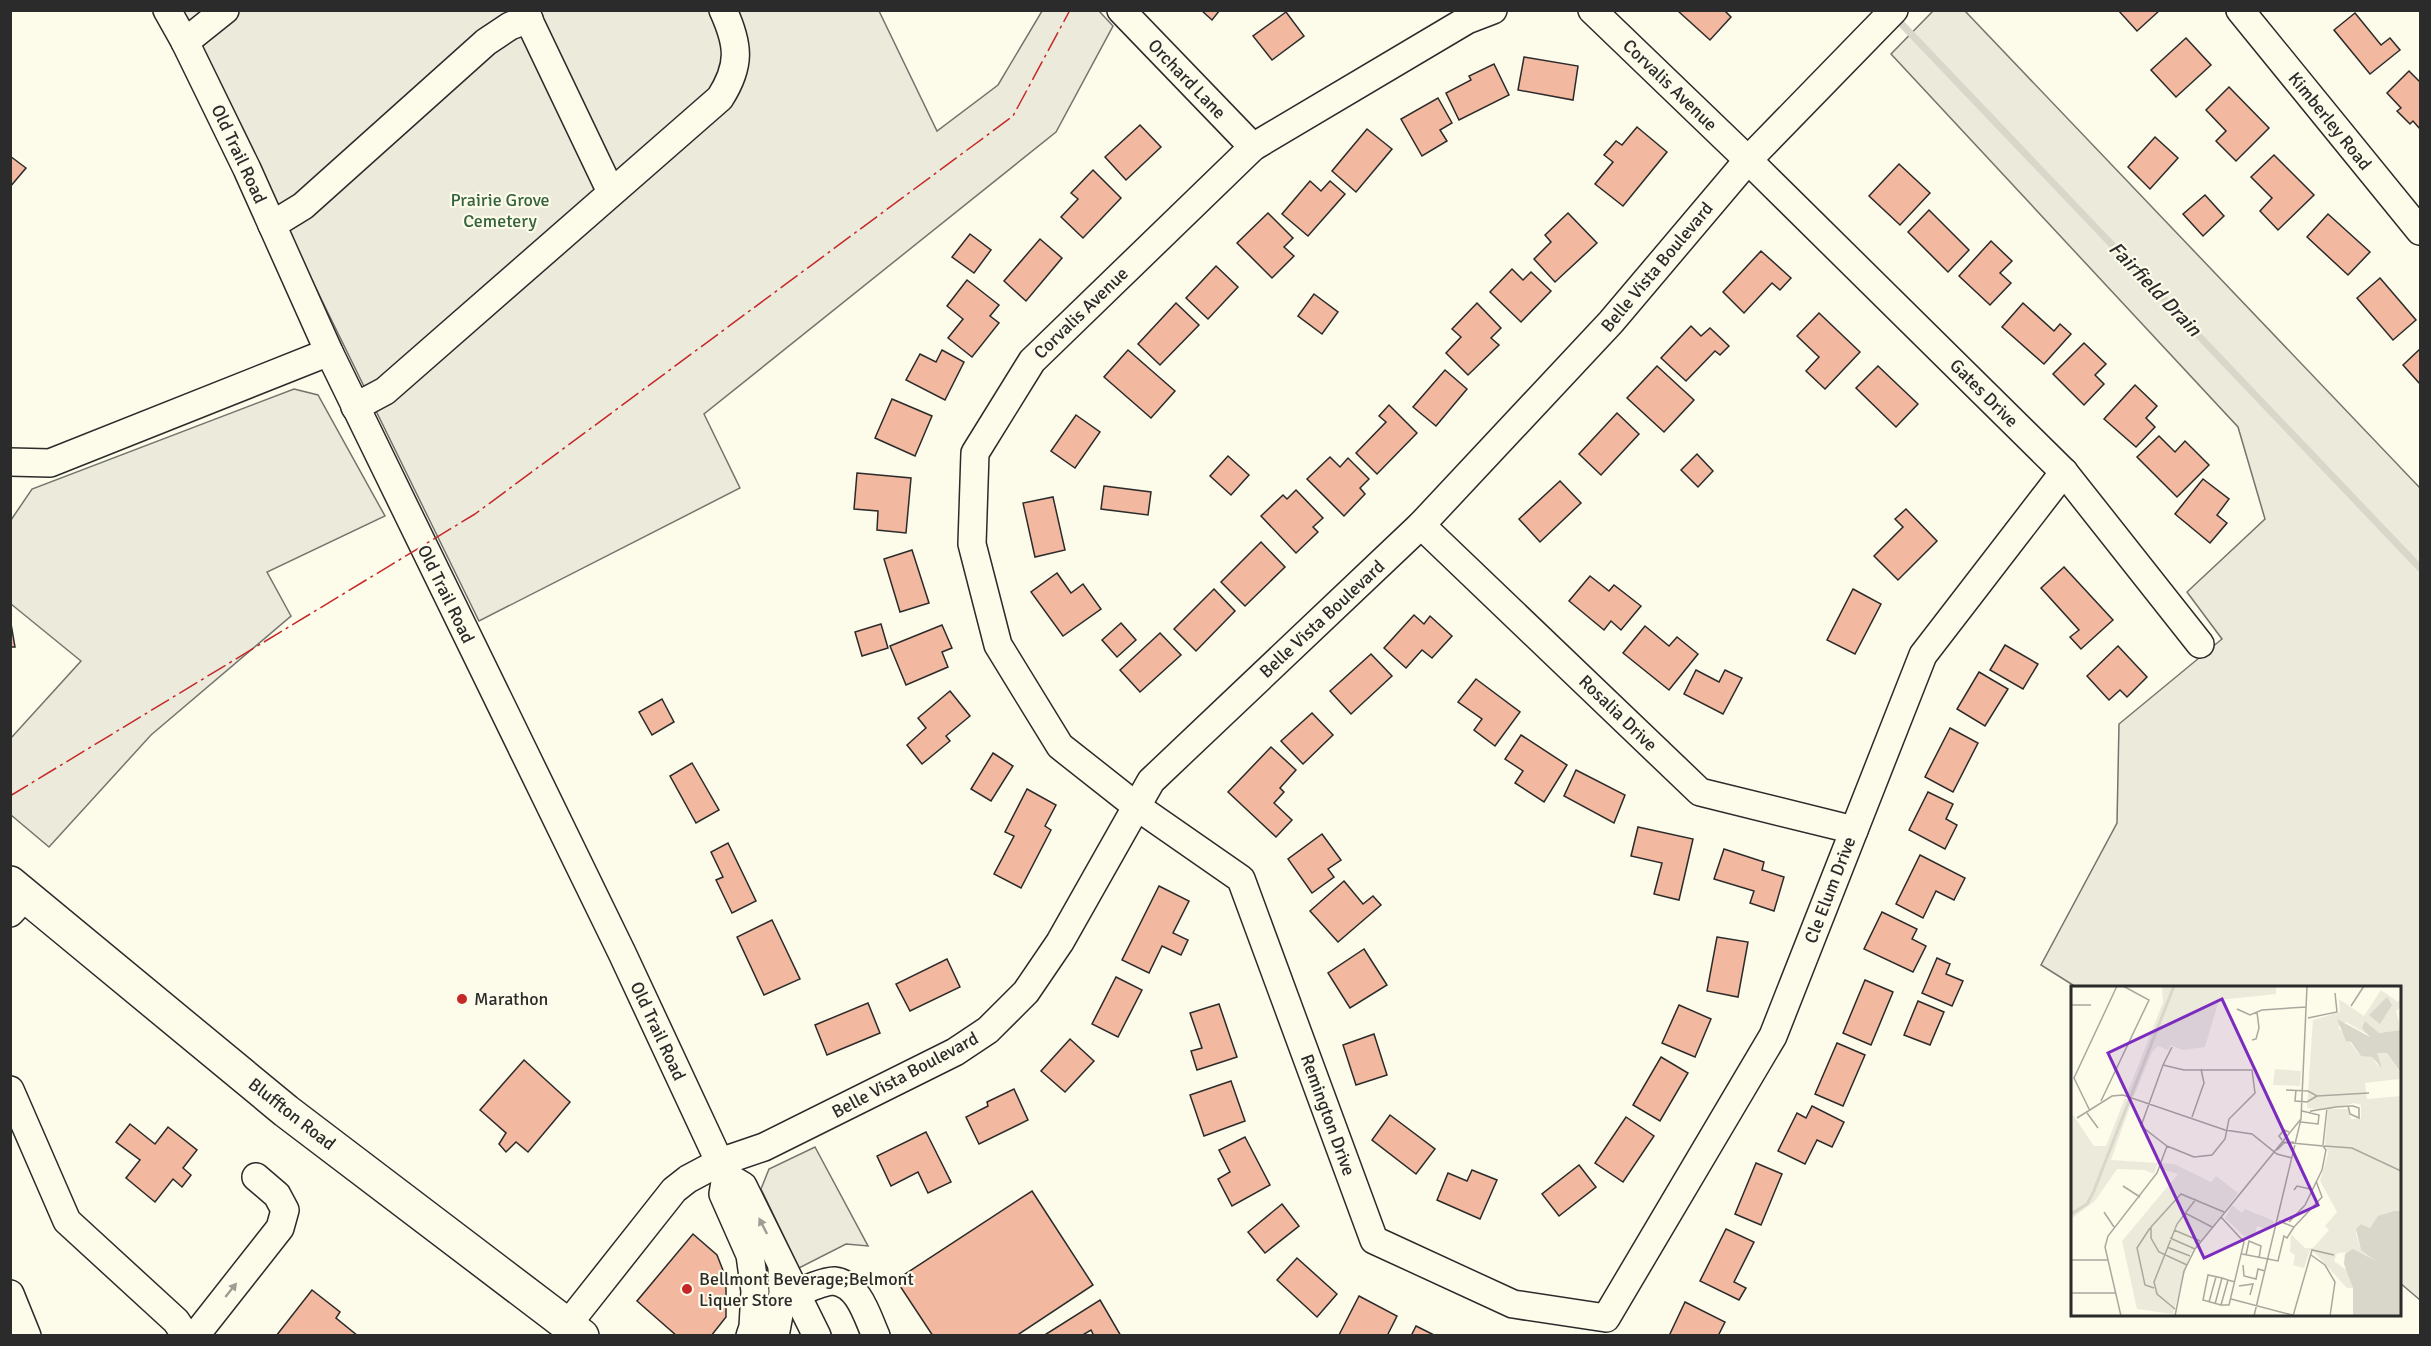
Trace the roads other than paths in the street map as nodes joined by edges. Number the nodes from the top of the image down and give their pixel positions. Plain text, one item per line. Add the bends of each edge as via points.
1 (167, 10) edge
2 (225, 10) edge
3 (723, 10) edge
4 (1121, 10) edge
5 (1493, 10) edge
6 (1592, 10) edge
7 (1894, 10) edge
8 (2240, 10) edge
9 (526, 15) edge
10 (1465, 15) edge
11 (185, 42) junction
12 (1253, 147) junction
13 (1748, 160) junction
14 (611, 192) junction
15 (272, 225) junction
16 (2421, 231) edge
17 (329, 352) junction
18 (355, 407) junction
19 (10, 462) edge
20 (2064, 472) junction
21 (1421, 525) junction
22 (2200, 644) dead end
23 (1136, 806) junction
24 (1854, 830) junction
25 (16, 897) edge
26 (10, 1090) edge
27 (723, 1169) junction
28 (256, 1177) dead end
29 (782, 1263) junction
30 (797, 1293) junction
31 (10, 1294) edge
32 (1606, 1318) joint
33 (575, 1330) edge
34 (27, 1335) edge
35 (186, 1335) edge
36 (195, 1335) edge
37 (750, 1335) edge
38 (775, 1335) edge
39 (817, 1335) edge
40 (876, 1335) edge

1 - 11 street, Old Trail Road
2 - 11 street
3 - 14 street via 736,52 735,68 720,98
4 - 12 street, Orchard Lane
5 - 10 street, Corvalis Avenue
6 - 13 street, Corvalis Avenue
7 - 13 street, Belle Vista Boulevard
8 - 16 street, Kimberley Road
9 - 14 street
9 - 15 street via 486,42 303,206
10 - 12 street, Corvalis Avenue
11 - 15 street, Old Trail Road
12 - 23 street, Corvalis Avenue via 1032,361 975,453 972,544 998,645 1060,746
13 - 20 street, Gates Drive
13 - 21 street, Belle Vista Boulevard via 1611,322
14 - 18 street via 385,391
15 - 17 street, Old Trail Road
17 - 18 street, Old Trail Road
17 - 19 street via 50,463
18 - 27 street, Old Trail Road
20 - 22 street, Gates Drive
20 - 24 street, Cle Elum Drive via 1923,655
21 - 23 street, Belle Vista Boulevard via 1151,781
21 - 24 street, Rosalia Drive via 1700,792
23 - 27 street, Belle Vista Boulevard via 1060,942 1026,992 988,1030 955,1052
23 - 32 street, Remington Drive via 1241,879 1374,1239 1513,1304
24 - 32 street, Cle Elum Drive via 1773,1036
25 - 33 main road, Bluffton Road via 286,1111
26 - 35 street via 67,1221 176,1321
29 -> 27 street, Old Trail Road via 743,1186
27 - 33 street, Belle Vista Boulevard via 688,1179 674,1190
27 - 37 street, Old Trail Road via 723,1194 750,1256 755,1292
36 -> 28 street via 280,1228 285,1210 277,1195
29 - 30 street, Old Trail Road
29 - 38 street, Old Trail Road via 783,1293
30 - 39 street, Old Trail Road
30 - 40 street via 832,1281 845,1284 856,1293
31 - 34 street

